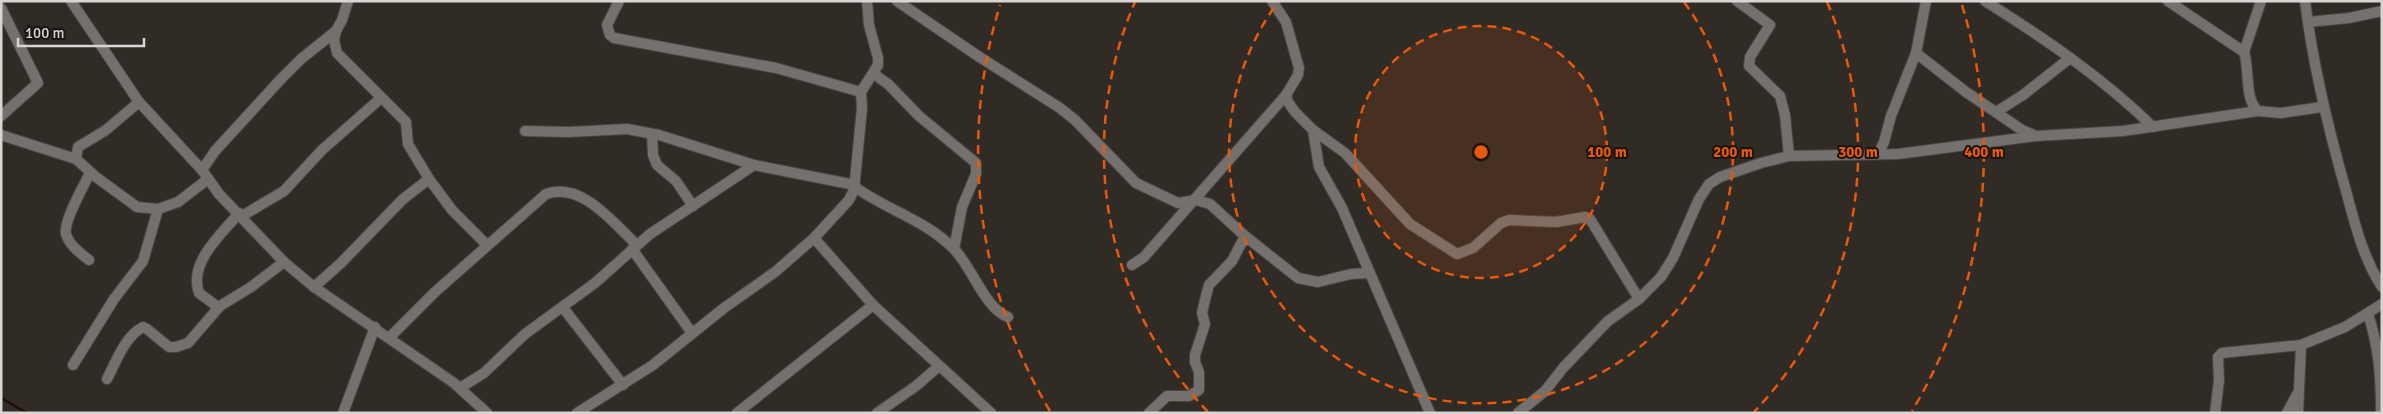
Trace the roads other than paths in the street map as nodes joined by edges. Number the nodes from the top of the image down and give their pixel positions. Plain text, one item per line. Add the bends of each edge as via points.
1 (71, 1) edge
2 (348, 1) edge
3 (619, 1) edge
4 (868, 1) edge
5 (896, 1) edge
6 (1272, 1) edge
7 (1737, 1) edge
8 (1926, 1) edge
9 (1984, 1) edge
10 (2168, 1) edge
11 (2260, 1) edge
12 (2305, 1) edge
13 (1, 8) edge
14 (2382, 11) edge
15 (2308, 22) junction
16 (336, 32) junction
17 (2244, 52) junction
18 (1916, 53) junction
19 (2070, 58) junction
20 (874, 74) junction
21 (861, 92) junction
22 (1286, 94) junction
23 (381, 98) junction
24 (139, 102) junction
25 (2322, 107) junction
26 (2258, 111) junction
27 (1996, 112) junction
28 (1, 116) edge
29 (2153, 127) junction
30 (1313, 130) junction
31 (525, 131) dead end
32 (652, 134) junction
33 (1, 135) edge
34 (2036, 136) junction
35 (1878, 154) junction
36 (1789, 156) junction
37 (76, 159) junction
38 (754, 165) junction
39 (202, 170) junction
40 (90, 173) junction
41 (208, 179) junction
42 (430, 179) junction
43 (855, 186) junction
44 (1190, 202) junction
45 (693, 206) junction
46 (158, 209) junction
47 (241, 214) junction
48 (1245, 236) junction
49 (814, 238) junction
50 (487, 245) junction
51 (635, 247) junction
52 (954, 249) junction
53 (89, 260) dead end
54 (284, 262) junction
55 (1132, 265) dead end
56 (1369, 274) junction
57 (314, 287) junction
58 (2382, 287) edge
59 (1640, 299) junction
60 (2382, 304) edge
61 (873, 305) junction
62 (218, 307) junction
63 (564, 308) junction
64 (2368, 314) junction
65 (1008, 318) dead end
66 (375, 327) junction
67 (692, 333) junction
68 (390, 337) junction
69 (2301, 345) junction
70 (73, 365) dead end
71 (939, 366) junction
72 (107, 379) dead end
73 (623, 385) junction
74 (460, 388) junction
75 (2299, 391) junction
76 (343, 413) edge
77 (487, 413) edge
78 (577, 413) edge
79 (736, 413) edge
80 (877, 413) edge
81 (991, 413) edge
82 (1149, 413) edge
83 (1430, 413) edge
84 (1518, 413) edge
85 (2215, 413) edge
86 (2288, 413) edge
87 (2298, 413) edge
88 (2381, 413) edge

1 - 24 street
2 - 16 street
3 - 21 street via 607,25 614,38 776,68
4 - 20 street via 869,24 878,58
5 - 44 street via 1060,108 1136,183 1178,202
6 - 22 street via 1286,22 1299,68
7 - 36 street via 1770,25 1750,57 1749,66 1780,96
8 - 18 street
9 - 19 street
10 - 17 street
11 - 17 street
12 - 15 street
13 - 28 street via 38,83
14 - 15 street
15 - 25 street
16 - 23 street via 334,40 338,53
16 - 39 street via 281,79 215,151
17 - 26 street via 2250,102
18 - 27 street
18 - 35 street
19 - 27 street
19 - 29 street via 2124,99
20 - 21 street
20 - 52 street via 976,163 976,174 962,207
21 - 43 street
22 - 30 street via 1288,102
22 - 44 street
23 - 42 street via 406,122 408,144
23 - 47 street via 322,150 284,191
24 - 37 street via 106,130 78,147
24 - 39 street
25 - 26 street via 2281,113
25 - 58 street via 2362,247
26 - 29 street
27 - 34 street
29 - 34 street
30 - 56 street via 1319,167 1342,208
30 - 59 street via 1345,153 1410,224 1457,254 1473,248 1501,223 1509,220 1556,222 1585,217
31 - 32 street via 621,128
32 - 38 street
32 - 45 street via 657,165 676,181
33 - 37 street
34 - 35 street
35 - 36 street
36 - 59 street via 1738,170 1709,184 1690,216 1673,258 1661,277
37 - 40 street
38 - 43 street
38 - 45 street
39 - 41 street
40 - 46 street via 130,204
40 - 53 street via 67,222 66,232 73,246
41 - 46 street via 178,202
41 - 47 street
42 - 50 street via 452,210
42 - 57 street via 403,199
43 - 49 street via 849,200
43 - 52 street via 870,198 928,227
44 - 48 street via 1201,200 1210,204
44 - 55 street via 1144,257
45 - 51 street
46 - 70 street via 143,261 114,299
47 - 54 street
47 - 62 street via 201,261 199,293
48 - 56 street via 1302,280 1326,282 1351,274
48 - 82 street via 1232,261 1209,285 1202,313 1205,324 1195,355 1199,390 1189,396 1168,396
49 - 61 street
49 - 67 street via 775,272
50 - 51 street via 546,194 560,191 573,193 595,206
50 - 68 street
51 - 63 street
51 - 67 street
52 - 65 street via 984,296
54 - 57 street
54 - 62 street via 252,287
56 - 83 street
57 - 66 street
59 - 84 street via 1608,321 1545,392
60 - 64 street
61 - 71 street
61 - 79 street
62 - 72 street via 182,346 169,346 143,327 138,330 127,342
63 - 73 street
63 - 74 street via 525,334 484,373
64 - 69 street
64 - 88 street via 2380,361
66 - 68 street
66 - 76 street
67 - 73 street
68 - 74 street
69 - 75 street
69 - 85 street via 2222,352 2218,357
71 - 80 street
71 - 81 street
73 - 78 street
74 - 77 street
75 - 86 street
75 - 87 street

